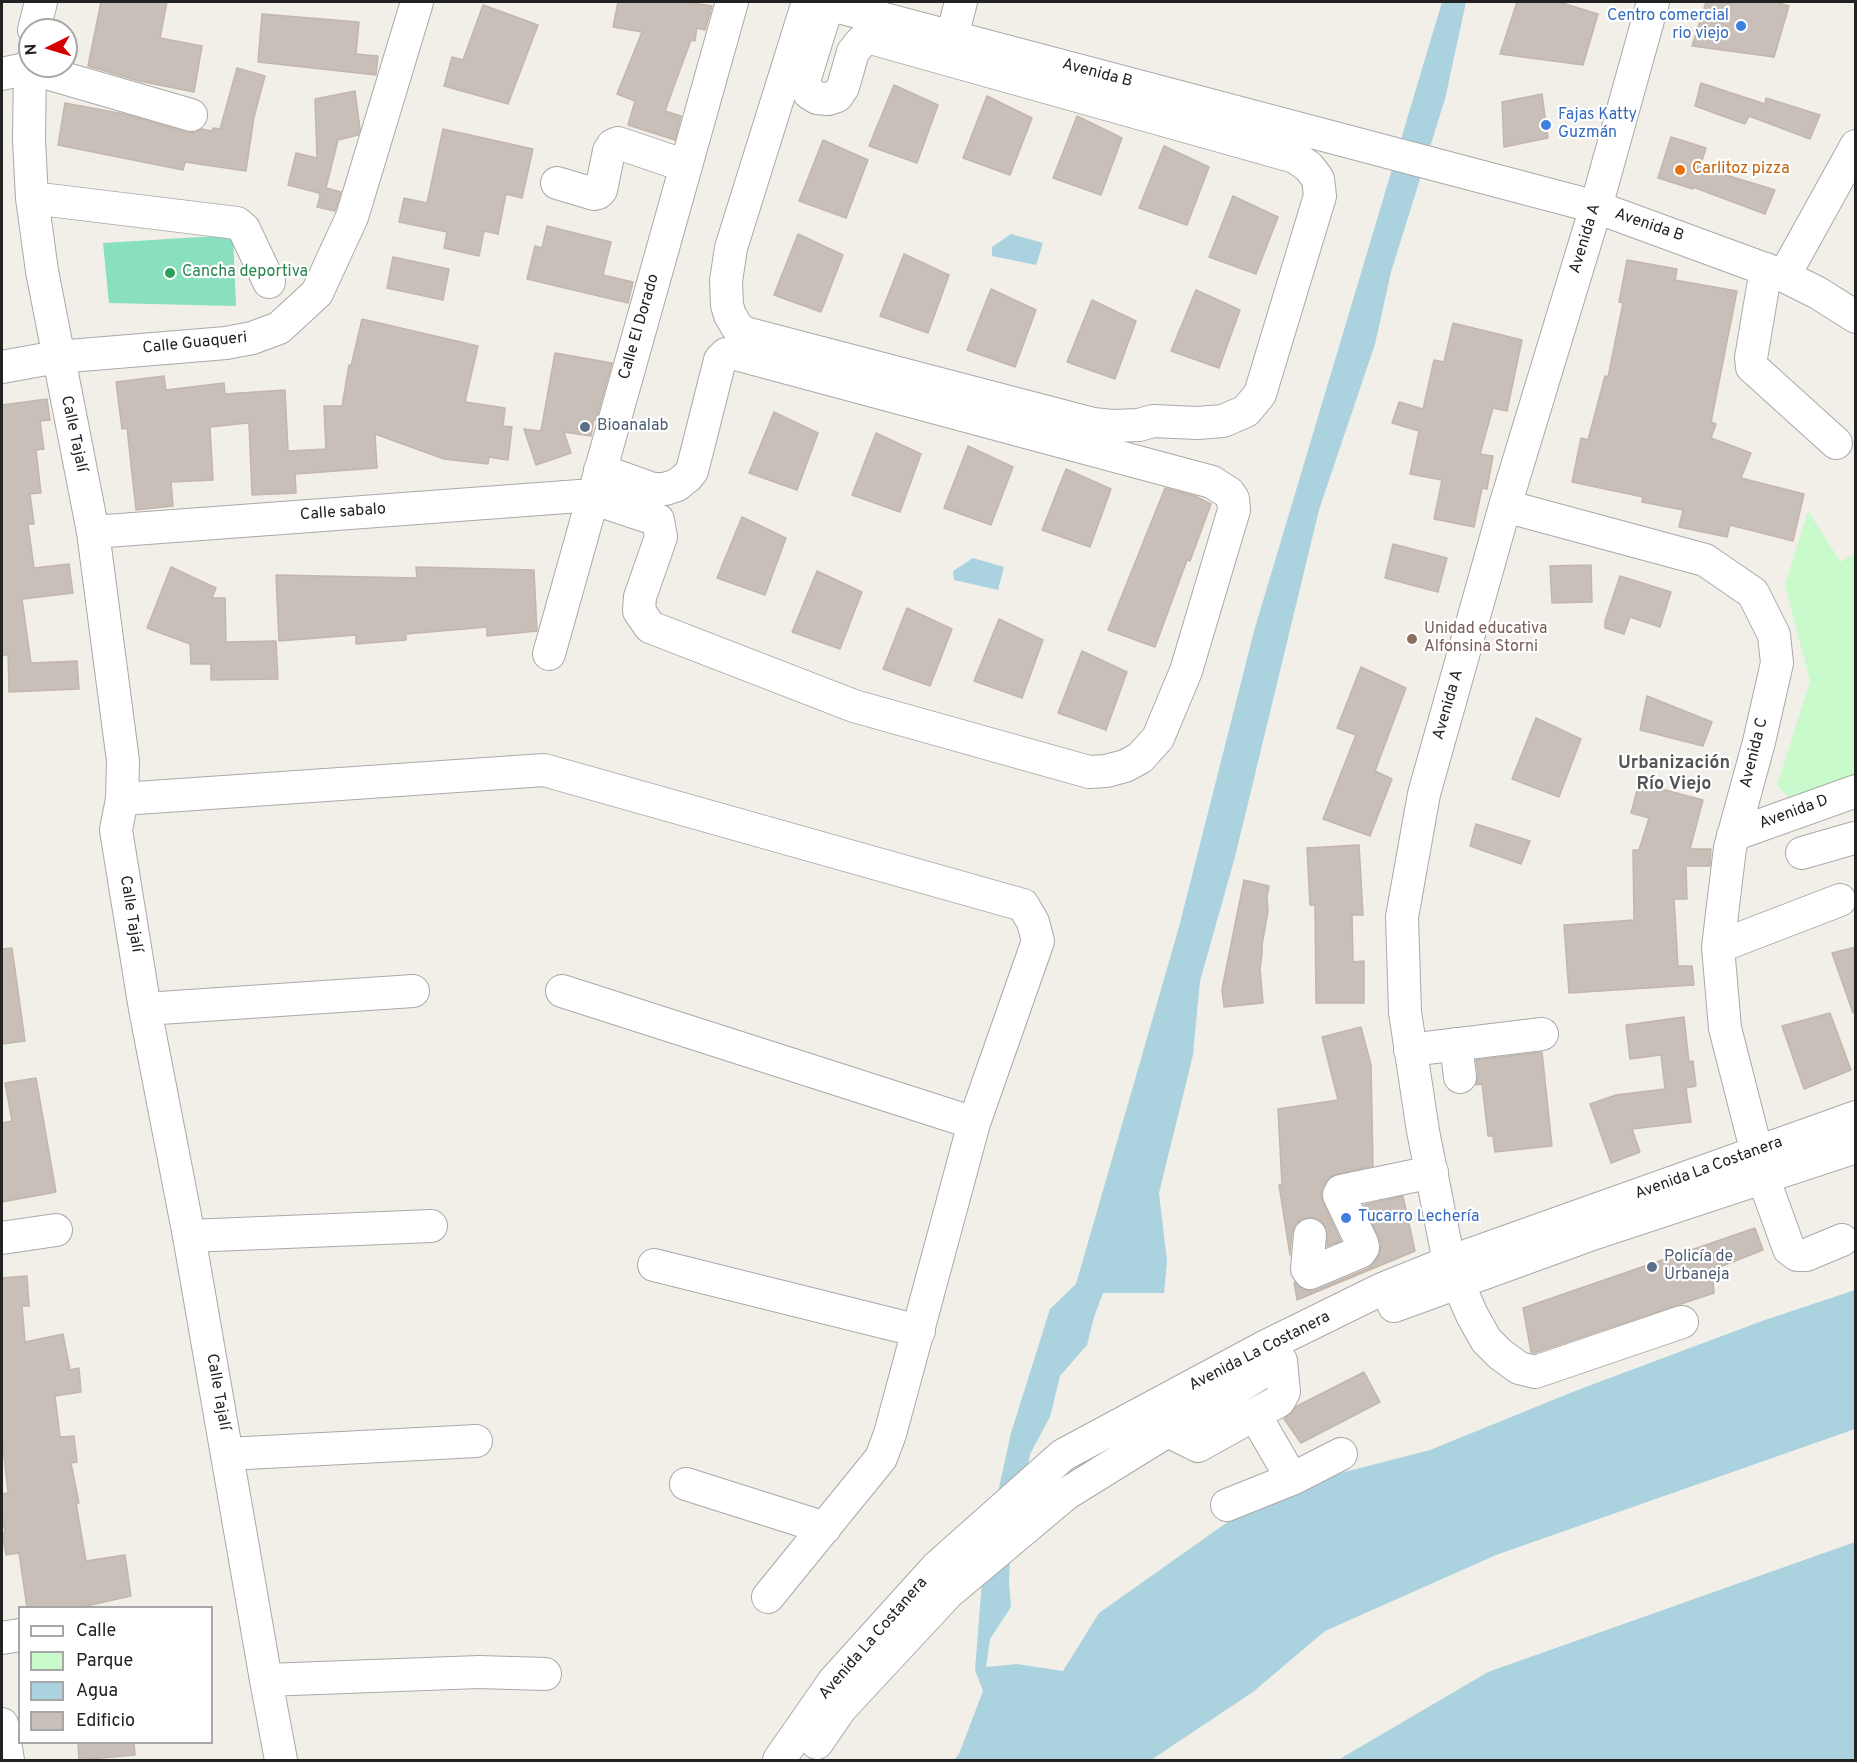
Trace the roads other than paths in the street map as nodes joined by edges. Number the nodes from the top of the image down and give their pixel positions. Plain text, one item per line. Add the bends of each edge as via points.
1 (41, 2) edge
2 (417, 2) edge
3 (732, 2) edge
4 (819, 2) edge
5 (961, 2) edge
6 (1653, 2) edge
7 (37, 18) edge
8 (952, 36) junction
9 (21, 78) edge
10 (56, 78) edge
11 (191, 115) dead end
12 (1856, 146) edge
13 (686, 166) junction
14 (557, 183) dead end
15 (32, 198) junction
16 (1596, 207) junction
17 (1775, 272) junction
18 (269, 282) dead end
19 (1856, 316) edge
20 (57, 357) junction
21 (2, 367) edge
22 (1836, 443) dead end
23 (595, 487) junction
24 (1505, 506) junction
25 (93, 531) junction
26 (549, 654) dead end
27 (1849, 793) edge
28 (122, 799) junction
29 (1734, 835) junction
30 (1855, 838) edge
31 (1802, 853) dead end
32 (1839, 900) dead end
33 (1718, 947) junction
34 (413, 991) dead end
35 (562, 992) dead end
36 (145, 1009) junction
37 (1542, 1034) dead end
38 (1456, 1044) junction
39 (1410, 1050) junction
40 (1461, 1077) dead end
41 (1856, 1117) edge
42 (974, 1123) junction
43 (1856, 1147) edge
44 (1759, 1165) junction
45 (1432, 1172) junction
46 (431, 1226) dead end
47 (56, 1230) dead end
48 (1310, 1235) dead end
49 (189, 1236) junction
50 (2, 1238) edge
51 (1842, 1240) dead end
52 (654, 1265) dead end
53 (1453, 1273) junction
54 (1682, 1322) dead end
55 (919, 1331) junction
56 (1281, 1361) junction
57 (1256, 1415) junction
58 (1168, 1431) junction
59 (1124, 1440) junction
60 (476, 1441) dead end
61 (227, 1454) junction
62 (1341, 1454) dead end
63 (1292, 1479) junction
64 (686, 1484) dead end
65 (1227, 1505) dead end
66 (825, 1528) junction
67 (768, 1597) dead end
68 (18, 1635) edge
69 (2, 1638) edge
70 (545, 1674) dead end
71 (266, 1680) junction
72 (2, 1724) edge
73 (8, 1761) edge
74 (282, 1761) edge
75 (779, 1761) edge
76 (804, 1761) edge

1 - 7 street
2 - 20 street, Calle Guaqueri via 352,217 317,293 279,328 252,338
3 - 13 street, Calle El Dorado
4 - 4 street via 731,248 727,305 737,327 745,333 1093,424 1223,421 1246,411 1260,394 1320,196 1318,179 1309,167 1294,158 871,38 862,40 853,52 837,96 817,98 809,93 804,81
4 - 8 street, Avenida B
5 - 8 street
6 - 16 street, Avenida A
8 - 16 street, Avenida B
9 - 15 street, Calle Tajalí
10 - 11 street
12 - 17 street
13 - 14 street via 618,143 609,151 602,190 598,193
13 - 23 street, Calle El Dorado
15 - 18 street via 237,223 244,229
15 - 20 street, Calle Tajalí
16 - 17 street, Avenida B
16 - 24 street, Avenida A
17 - 19 street, Avenida B
17 - 22 street via 1751,358 1752,368
20 - 21 street, Calle Guaqueri
20 - 25 street, Calle Tajalí
23 - 23 street via 658,520 661,537 639,604 639,611 650,627 854,706 1089,772 1125,766 1140,758 1158,738 1186,671 1234,510 1229,493 1212,482 736,354 726,354 720,360 692,471 687,477 665,489
23 - 25 street, Calle sabalo
23 - 26 street, Calle El Dorado
24 - 29 street, Avenida C via 1705,560 1754,593 1774,635 1777,663
24 - 39 street, Avenida A via 1424,794 1402,917
25 - 28 street, Calle Tajalí via 123,761
27 - 29 street, Avenida D
27 - 30 street
28 - 36 street, Calle Tajalí via 116,830
28 - 42 street via 544,770 1023,905 1038,941
29 - 33 street, Avenida C
30 - 31 street
32 - 33 street
33 - 44 street, Avenida C via 1725,1029
34 - 36 street
35 - 42 street
36 - 49 street, Calle Tajalí
37 - 38 street
38 - 39 street
38 - 40 street
39 - 45 street, Avenida A
41 - 44 street, Avenida La Costanera
42 - 55 street
43 - 44 street, Avenida La Costanera
44 - 51 street, Avenida C via 1789,1249 1806,1255
44 - 53 street, Avenida La Costanera
45 - 48 street via 1341,1191 1339,1195 1362,1243 1360,1252 1310,1272 1306,1269
45 - 53 street, Avenida A
46 - 49 street
47 - 50 street
49 - 61 street, Calle Tajalí
52 - 55 street
53 - 54 street, Avenida A via 1486,1340 1519,1368 1535,1372
53 - 56 street, Avenida La Costanera
53 - 59 street, Avenida La Costanera via 1382,1289 1277,1341
55 - 66 street via 881,1458
56 - 57 street via 1284,1392 1279,1401
56 - 58 street, Avenida La Costanera
57 - 58 street via 1198,1446
57 - 63 street
58 - 59 street, Avenida La Costanera
59 - 75 street, Avenida La Costanera via 1063,1455 937,1567 834,1681
59 - 76 street, Avenida La Costanera via 948,1593 842,1708
60 - 61 street
61 - 71 street, Calle Tajalí
62 - 63 street
63 - 65 street
64 - 66 street
66 - 67 street
68 - 69 street
70 - 71 street via 480,1672
71 - 74 street, Calle Tajalí
72 - 73 street

